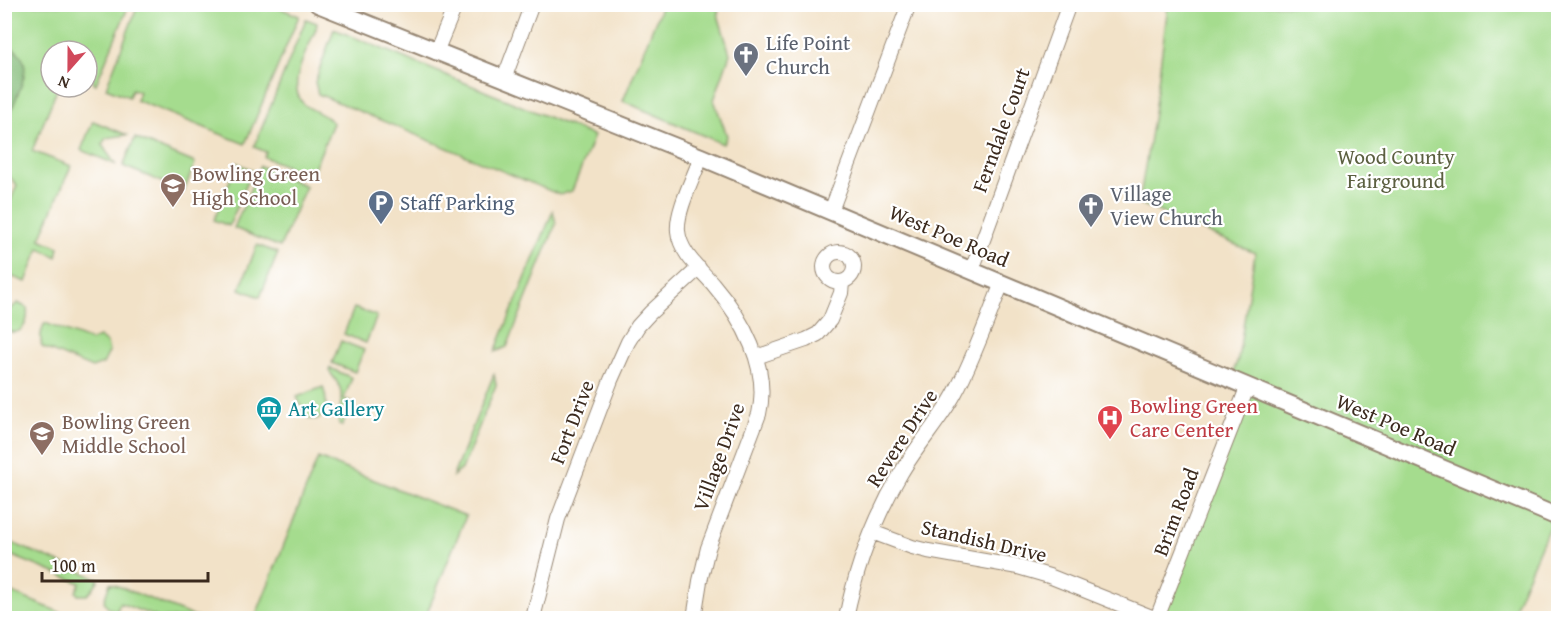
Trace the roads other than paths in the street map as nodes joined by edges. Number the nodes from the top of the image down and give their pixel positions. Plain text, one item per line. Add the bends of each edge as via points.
1 (318, 4) edge
2 (456, 4) edge
3 (532, 4) edge
4 (909, 4) edge
5 (1070, 4) edge
6 (436, 52) junction
7 (504, 79) junction
8 (701, 157) junction
9 (831, 211) junction
10 (699, 268) junction
11 (972, 270) junction
12 (842, 283) dead end
13 (1002, 283) junction
14 (756, 357) junction
15 (1247, 388) junction
16 (1558, 517) edge
17 (872, 532) junction
18 (533, 618) edge
19 (694, 618) edge
20 (846, 618) edge
21 (1155, 618) edge

1 - 6 main road, West Poe Road
2 - 6 street
3 - 7 street
4 - 9 street
5 - 11 street, Ferndale Court
6 - 7 main road, West Poe Road
7 - 8 main road, West Poe Road
8 - 9 main road, West Poe Road
8 - 10 street, Village Drive via 678,222 680,242
9 - 11 main road, West Poe Road
10 - 14 street, Village Drive via 736,314
10 - 18 street, Fort Drive via 650,313 628,342 558,519
11 - 13 main road, West Poe Road
12 - 14 street via 830,320 818,334
13 - 15 main road, West Poe Road
13 - 17 street, Revere Drive via 954,396 902,471
14 - 19 street, Village Drive via 762,394 759,414 708,548
15 - 16 main road, West Poe Road
15 - 21 street, Brim Road
17 - 20 street, Revere Drive
17 - 21 street, Standish Drive via 928,551 1050,576

